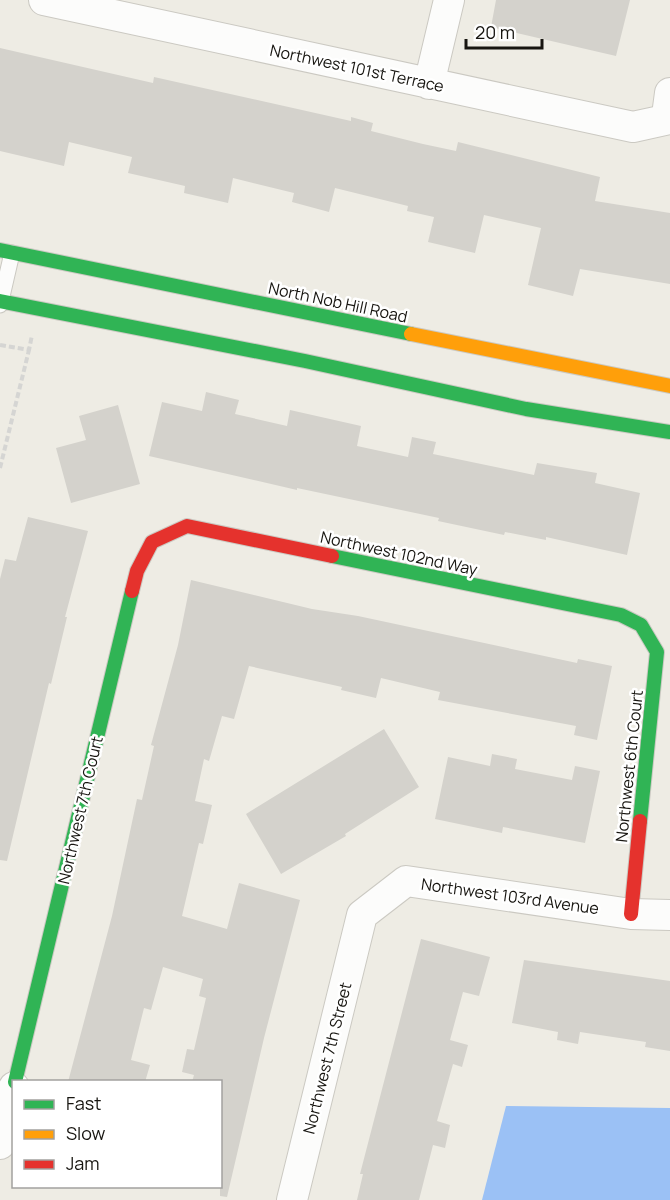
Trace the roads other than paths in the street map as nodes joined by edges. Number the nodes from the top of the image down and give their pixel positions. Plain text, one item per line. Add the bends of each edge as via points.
1 (44, 0) edge
2 (449, 0) edge
3 (429, 84) junction
4 (670, 93) edge
5 (670, 115) edge
6 (670, 119) edge
7 (6, 251) edge
8 (0, 302) edge
9 (670, 386) edge
10 (670, 432) edge
11 (152, 542) joint
12 (641, 625) joint
13 (631, 914) junction
14 (362, 915) joint
15 (670, 915) edge
16 (15, 1080) edge
17 (12, 1095) edge
18 (0, 1144) edge
19 (292, 1200) edge

1 - 3 street, Northwest 101st Terrace
2 - 3 street
3 - 6 street, Northwest 101st Terrace via 633,127
4 - 5 street
7 - 8 lane
7 - 9 street, North Nob Hill Road
8 - 10 street via 526,409
11 - 12 street, Northwest 102nd Way via 187,526 621,615
11 - 16 street, Northwest 7th Court via 137,571
12 - 13 street, Northwest 6th Court via 657,652
13 - 14 street, Northwest 103rd Avenue via 406,881
13 - 15 street, Northwest 103rd Avenue
14 - 19 street, Northwest 7th Street
17 - 18 street

